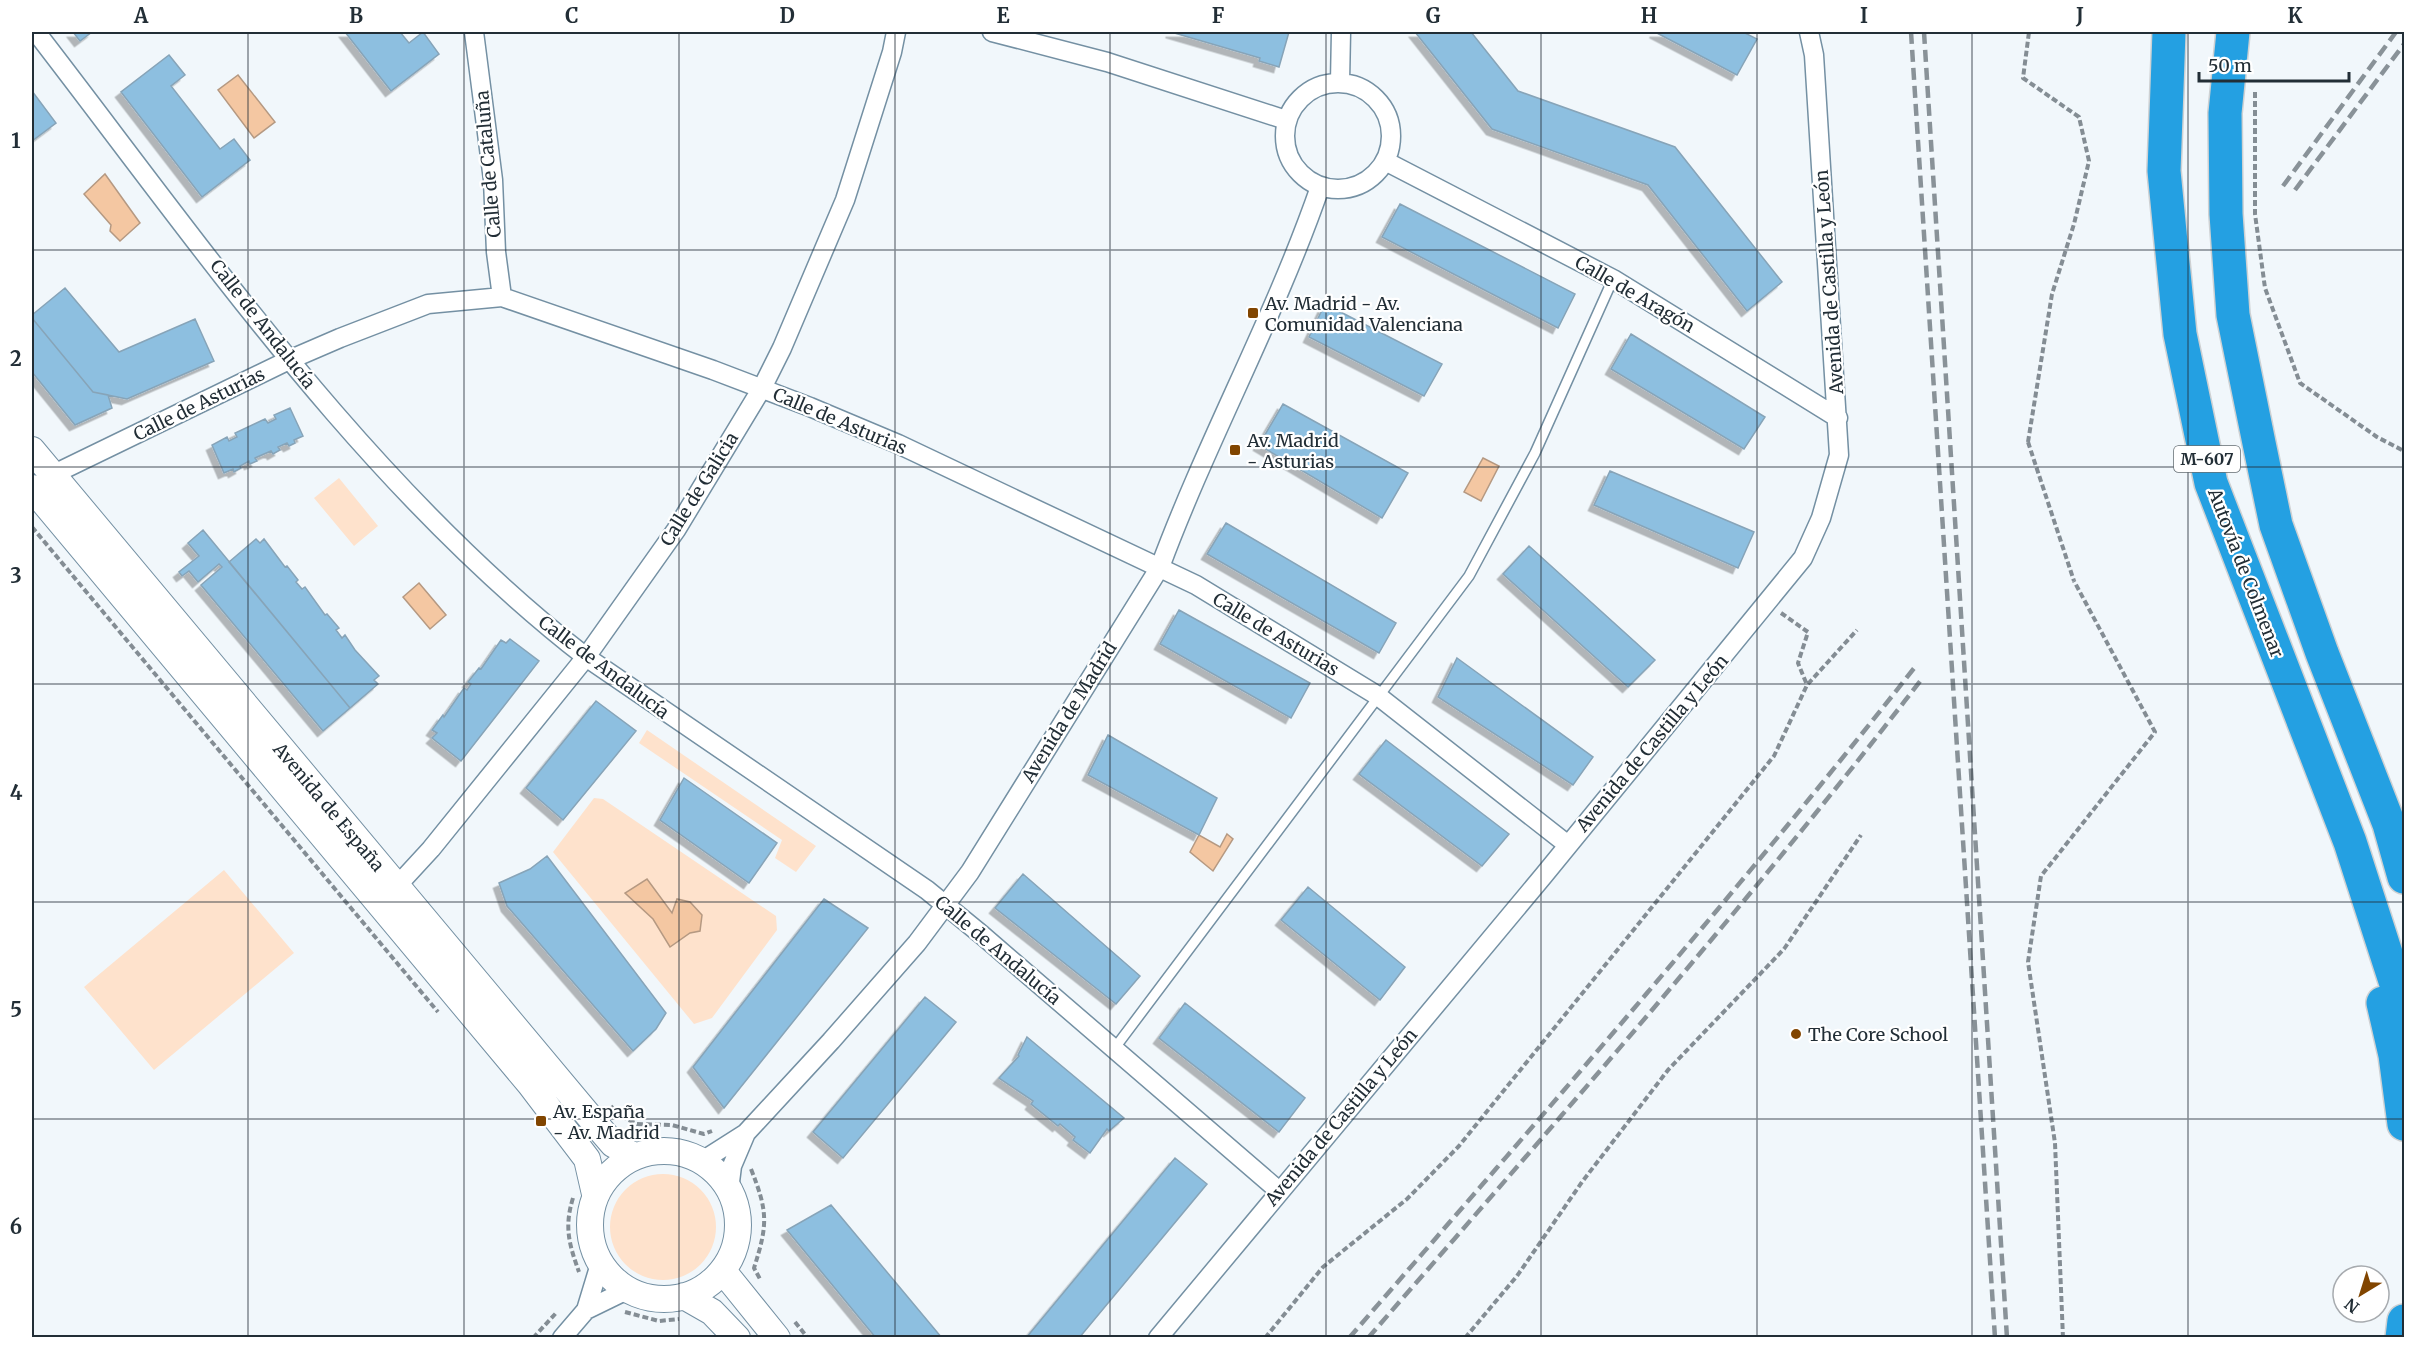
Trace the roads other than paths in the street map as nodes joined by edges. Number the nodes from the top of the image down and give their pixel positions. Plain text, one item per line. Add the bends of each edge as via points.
1 (36, 32) edge
2 (474, 32) edge
3 (896, 32) edge
4 (992, 32) edge
5 (1341, 32) edge
6 (1809, 32) edge
7 (2233, 32) edge
8 (2166, 39) edge
9 (1340, 82) junction
10 (1286, 120) junction
11 (1387, 162) junction
12 (1320, 187) junction
13 (1613, 279) junction
14 (502, 297) junction
15 (289, 360) junction
16 (762, 388) junction
17 (1838, 418) junction
18 (2259, 443) junction
19 (32, 450) edge
20 (42, 482) edge
21 (1160, 567) junction
22 (586, 657) junction
23 (1378, 696) junction
24 (2404, 813) edge
25 (2350, 842) junction
26 (1568, 845) junction
27 (2404, 877) edge
28 (396, 887) junction
29 (945, 905) junction
30 (2404, 1026) edge
31 (1114, 1049) junction
32 (2404, 1124) edge
33 (746, 1133) junction
34 (634, 1156) junction
35 (702, 1161) junction
36 (729, 1190) junction
37 (1279, 1191) junction
38 (584, 1195) junction
39 (590, 1270) junction
40 (723, 1270) junction
41 (627, 1290) junction
42 (682, 1307) junction
43 (586, 1310) junction
44 (2404, 1321) edge
45 (562, 1338) edge
46 (737, 1338) edge
47 (777, 1338) edge
48 (1158, 1338) edge
49 (2402, 1338) edge

1 - 15 street, Calle de Andalucía
2 - 14 street, Calle de Cataluña via 493,180
3 - 16 street, Calle de Galicia via 844,201
4 - 10 street via 1107,62
5 - 9 street
6 - 17 street, Avenida de Castilla y León via 1814,55
7 - 18 highway, M-607 via 2225,113 2226,214 2233,315
8 - 25 highway, Autovía de Colmenar / M-607 via 2164,171 2180,334 2211,483
9 - 10 street via 1307,91
9 - 11 street via 1363,88 1387,114 1391,147
10 - 12 street via 1286,151 1305,179
11 - 12 street via 1356,186
11 - 13 street, Calle de Aragón
12 - 21 street, Avenida de Madrid via 1258,343
13 - 17 street, Calle de Aragón
13 - 23 lane via 1535,453 1469,576
14 - 15 street, Calle de Asturias via 428,304
14 - 16 street, Calle de Asturias
15 - 20 street, Calle de Asturias
15 - 22 street, Calle de Andalucía via 413,501 484,570
16 - 21 street, Calle de Asturias via 898,444
16 - 22 street, Calle de Galicia via 676,530
17 - 26 street, Avenida de Castilla y León via 1839,455 1821,518 1803,558
18 - 24 highway via 2289,504
18 - 27 highway, M-607 via 2276,525 2389,824
19 - 20 street, Avenida de España
20 - 28 street, Avenida de España
20 - 38 street, Avenida de España via 530,1084 587,1159
21 - 23 street, Calle de Asturias
21 - 29 street, Avenida de Madrid via 970,872
22 - 28 street, Calle de Galicia
22 - 29 street, Calle de Andalucía
23 - 26 street, Calle de Asturias
23 - 31 lane
25 - 30 highway, Autovía de Colmenar / M-607 via 2396,984
25 - 32 highway via 2395,1055
26 - 37 street, Avenida de Castilla y León
28 - 34 street, Avenida de España via 613,1144
29 - 31 street, Calle de Andalucía
29 - 33 street, Avenida de Madrid via 917,943
31 - 37 street, Calle de Andalucía
33 - 35 street, Avenida de Madrid
33 - 36 street via 732,1166
34 - 35 street via 672,1151
34 - 38 street
35 - 36 street via 716,1171
36 - 40 street via 738,1227 734,1250
37 - 48 street, Avenida de Castilla y León
38 - 39 street via 591,1242
39 - 41 street via 610,1277
39 - 43 street
40 - 42 street
40 - 47 street
41 - 42 street via 672,1299
41 - 43 street
42 - 46 street via 712,1312
43 - 45 street
44 - 49 highway

